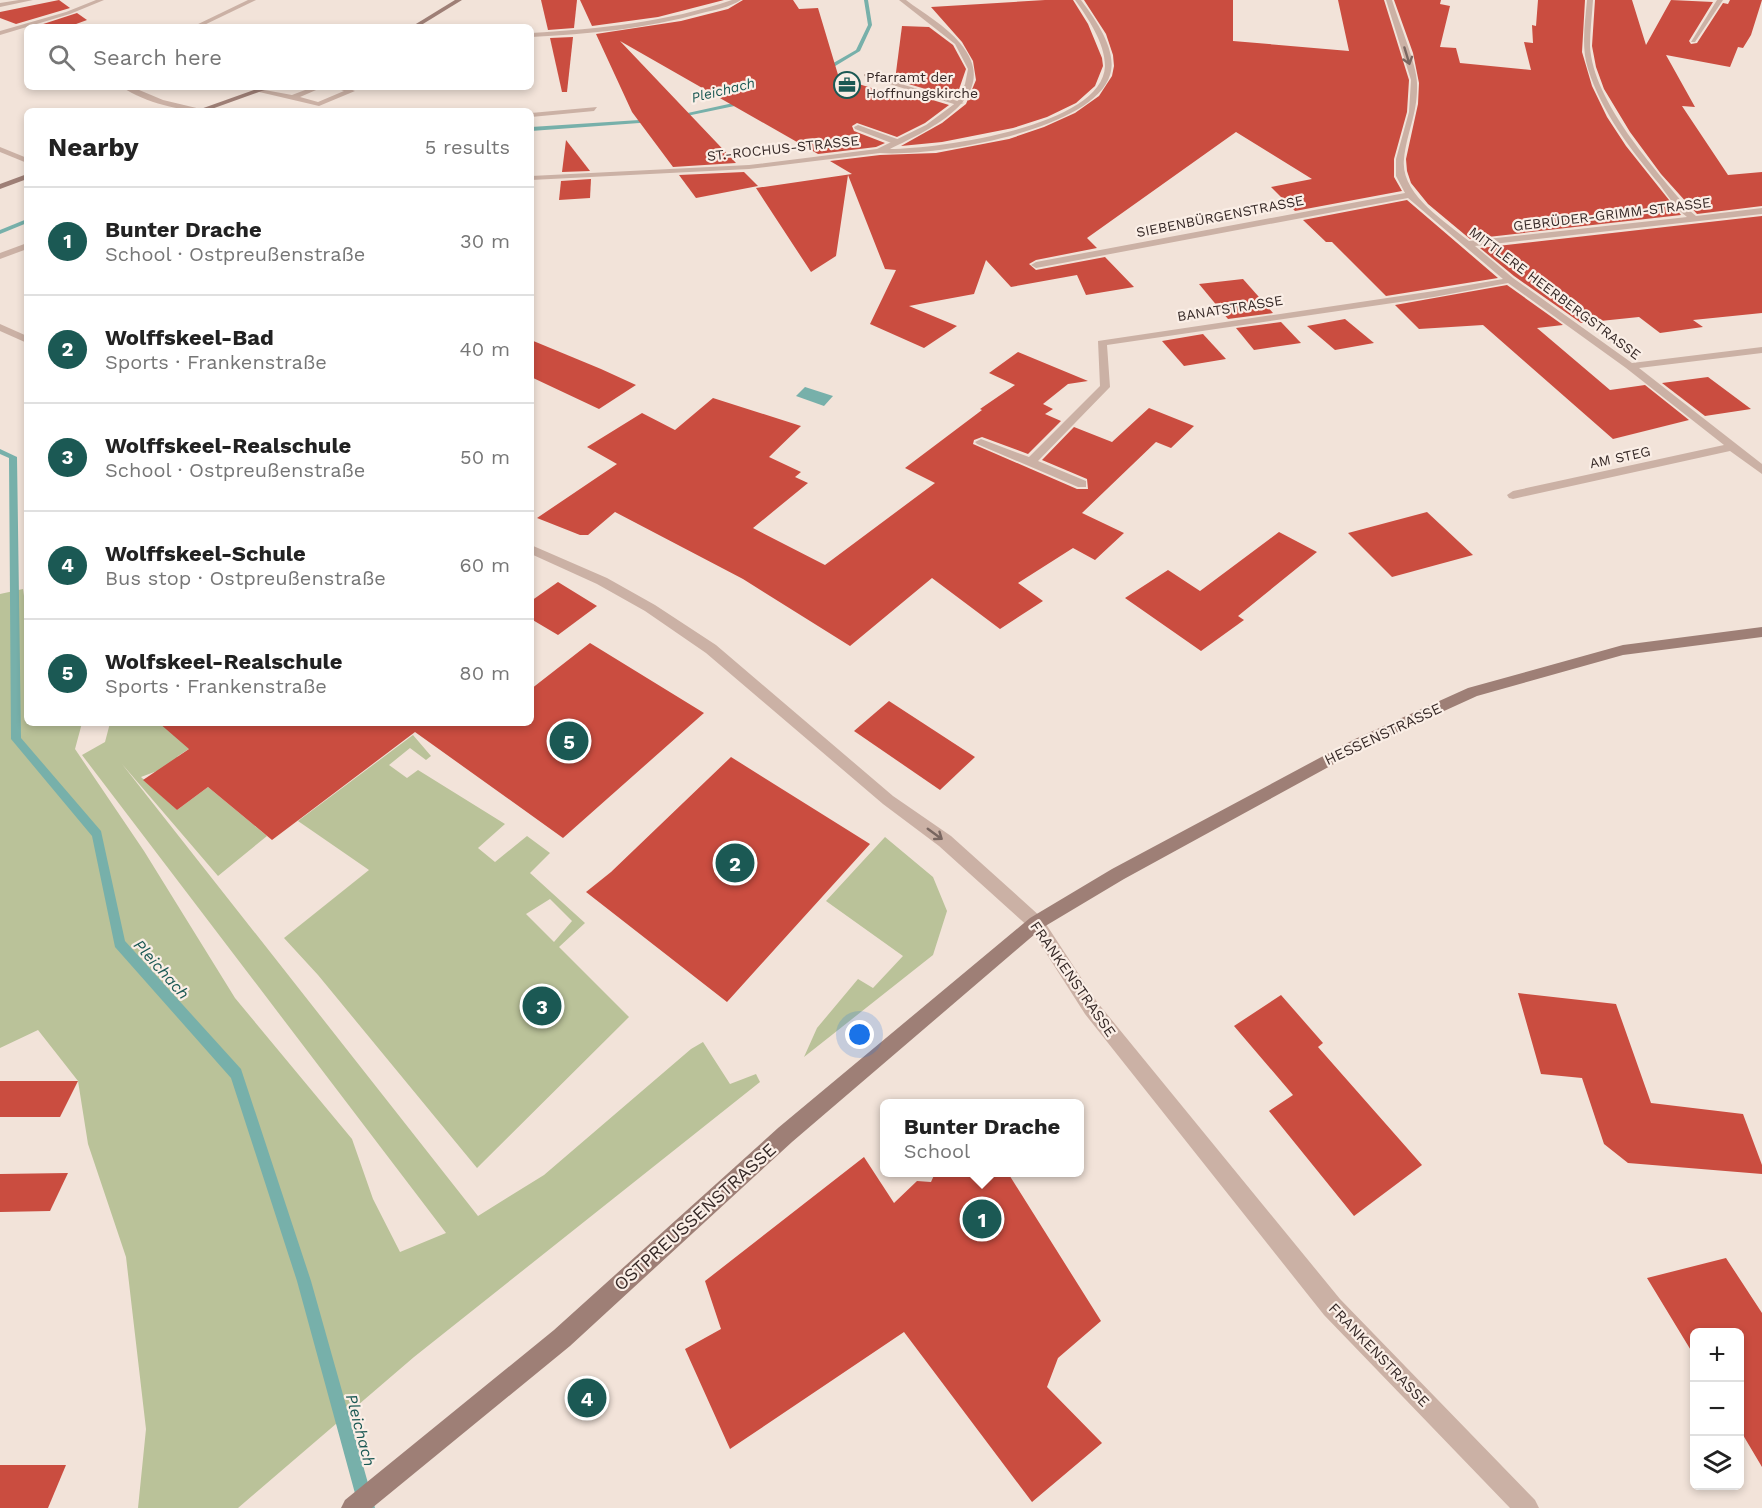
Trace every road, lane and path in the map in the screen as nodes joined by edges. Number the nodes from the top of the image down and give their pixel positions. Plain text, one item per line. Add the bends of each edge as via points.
1 (30, 0) edge
2 (100, 0) edge
3 (253, 0) edge
4 (459, 0) edge
5 (738, 0) edge
6 (902, 0) edge
7 (1077, 0) edge
8 (1389, 0) edge
9 (1590, 0) edge
10 (1720, 0) edge
11 (0, 5) edge
12 (31, 24) edge
13 (201, 24) edge
14 (419, 24) edge
15 (24, 26) edge
16 (0, 33) edge
17 (534, 35) edge
18 (1693, 40) dead end
19 (866, 75) dead end
20 (133, 90) edge
21 (311, 90) edge
22 (347, 90) edge
23 (259, 91) joint
24 (293, 97) junction
25 (960, 103) junction
26 (188, 108) edge
27 (211, 108) edge
28 (594, 108) dead end
29 (534, 115) edge
30 (858, 128) dead end
31 (897, 142) junction
32 (0, 149) edge
33 (879, 151) junction
34 (24, 160) edge
35 (24, 177) edge
36 (534, 178) edge
37 (0, 187) edge
38 (1410, 195) junction
39 (1762, 211) edge
40 (1694, 218) junction
41 (1466, 244) junction
42 (24, 247) edge
43 (0, 256) edge
44 (1036, 265) dead end
45 (1510, 280) junction
46 (0, 327) edge
47 (24, 339) edge
48 (1762, 350) edge
49 (1630, 366) junction
50 (981, 441) dead end
51 (1732, 447) junction
52 (1031, 462) junction
53 (1762, 470) edge
54 (1082, 484) dead end
55 (1513, 495) dead end
56 (534, 550) edge
57 (1762, 633) edge
58 (1036, 923) junction
59 (353, 1508) edge
60 (1527, 1508) edge

1 - 11 street
2 - 12 street
3 - 13 street
4 - 14 street
5 - 17 street via 647,23
6 - 25 street via 957,43 967,58 971,69 969,84
7 - 33 street via 1107,53 1107,74 1081,106 1015,131 945,147
8 -> 38 street, MITTLERE HEERBERGSTRASSE via 1414,80 1413,112 1400,159 1400,176
9 - 40 street via 1587,47 1591,68 1614,119 1635,151
10 - 18 street
15 - 16 street
19 - 25 street
20 - 26 street
21 - 24 street
22 - 24 street via 351,91 319,104
23 - 24 street
23 - 27 street
25 - 31 street, ST.-ROCHUS-STRASSE via 929,127
28 - 29 street
30 - 31 street
31 - 33 street, ST.-ROCHUS-STRASSE
32 - 34 street
33 - 36 street, ST.-ROCHUS-STRASSE via 749,167
35 - 37 street
38 - 41 street, MITTLERE HEERBERGSTRASSE
38 - 44 street, SIEBENBÜRGENSTRASSE
39 - 40 street, GEBRÜDER-GRIMM-STRASSE
40 - 41 street, GEBRÜDER-GRIMM-STRASSE
41 - 45 street, MITTLERE HEERBERGSTRASSE
42 - 43 street
45 - 49 street, MITTLERE HEERBERGSTRASSE
45 - 52 street, BANATSTRASSE via 1102,343 1105,387
46 - 47 street
48 - 49 street
49 - 51 street, MITTLERE HEERBERGSTRASSE
50 - 52 street
51 - 53 street, MITTLERE HEERBERGSTRASSE
51 - 55 street, AM STEG
52 - 54 street
56 -> 58 street, FRANKENSTRASSE via 611,586 711,649 888,800 945,841
57 - 58 street, HESSENSTRASSE via 1623,650 1473,692 1359,743
58 - 59 street, OSTPREUSSENSTRASSE via 785,1135 562,1338
58 - 60 street, FRANKENSTRASSE via 1090,1008 1332,1307

